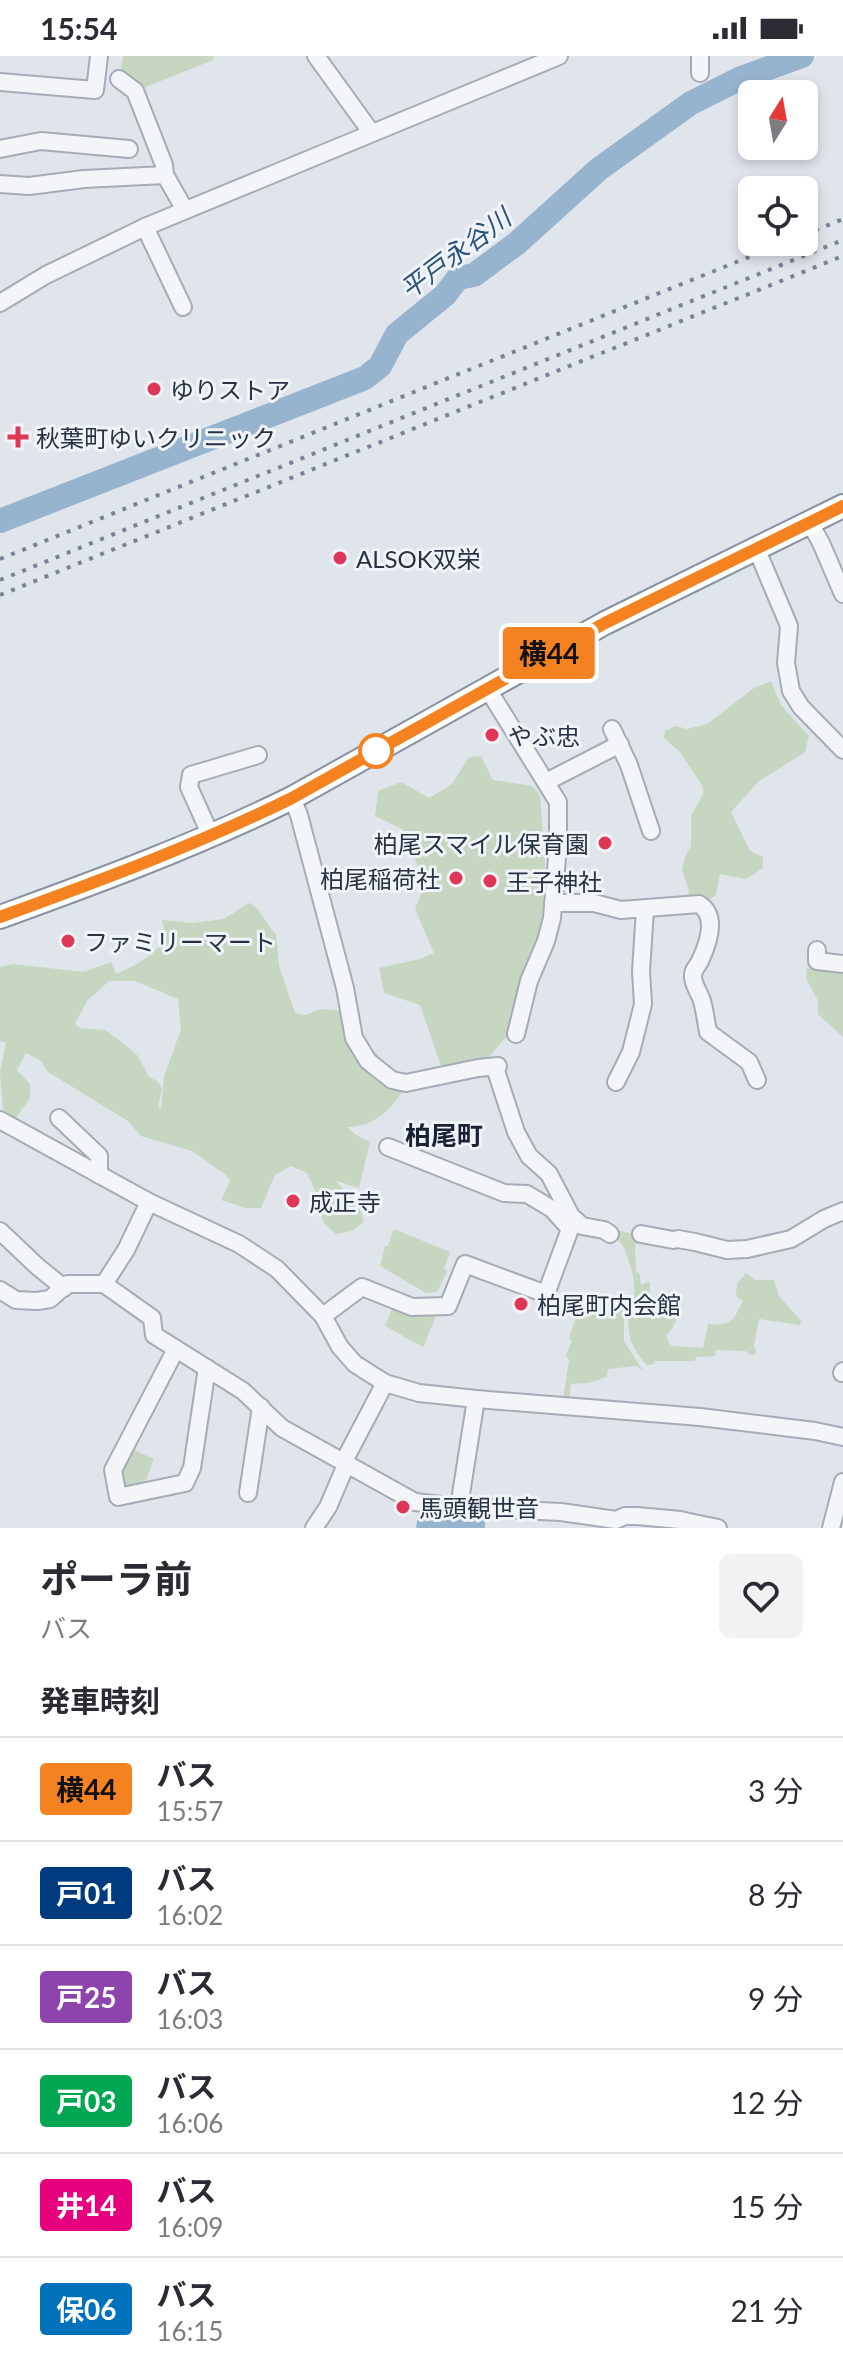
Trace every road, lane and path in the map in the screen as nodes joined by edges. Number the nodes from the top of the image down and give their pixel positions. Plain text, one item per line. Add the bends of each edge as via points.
1 (99, 56) edge
2 (316, 56) edge
3 (559, 56) edge
4 (119, 79) dead end
5 (0, 82) edge
6 (371, 132) junction
7 (0, 149) edge
8 (129, 149) dead end
9 (165, 175) junction
10 (0, 184) edge
11 (185, 210) junction
12 (145, 227) junction
13 (0, 303) edge
14 (183, 307) dead end
15 (843, 506) edge
16 (810, 523) junction
17 (757, 550) junction
18 (843, 594) edge
19 (487, 688) junction
20 (612, 729) dead end
21 (620, 744) junction
22 (841, 745) edge
23 (258, 755) dead end
24 (546, 782) junction
25 (292, 798) junction
26 (651, 831) dead end
27 (211, 836) junction
28 (553, 903) junction
29 (645, 909) junction
30 (0, 917) edge
31 (817, 950) dead end
32 (843, 964) edge
33 (516, 1034) dead end
34 (757, 1080) dead end
35 (616, 1082) dead end
36 (59, 1118) dead end
37 (0, 1120) edge
38 (388, 1147) dead end
39 (99, 1175) junction
40 (149, 1202) junction
41 (843, 1211) edge
42 (576, 1228) junction
43 (0, 1231) edge
44 (610, 1234) dead end
45 (641, 1234) dead end
46 (104, 1284) junction
47 (64, 1288) junction
48 (0, 1290) edge
49 (323, 1316) junction
50 (176, 1349) junction
51 (207, 1368) junction
52 (385, 1383) junction
53 (476, 1399) junction
54 (261, 1407) junction
55 (843, 1437) edge
56 (345, 1464) junction
57 (843, 1482) edge
58 (248, 1493) dead end
59 (459, 1507) junction
60 (314, 1528) edge
61 (718, 1528) edge
62 (831, 1528) edge

1 - 5 street via 95,90
2 - 6 street
3 - 6 street
4 - 9 street via 135,91
6 - 11 street
7 - 8 street via 41,141
9 - 10 street
9 - 11 street
11 - 12 street
12 - 13 street
12 - 14 street
15 - 16 highway
16 - 17 highway
16 - 18 street
17 - 19 highway via 605,623
17 - 22 street via 789,626 786,663 791,691
19 - 24 street
19 - 25 highway
20 - 21 street
21 - 24 street
21 - 26 street
23 - 27 street via 191,775 189,787
24 - 28 street via 558,802
25 - 27 highway
25 - 42 street via 354,1038 368,1061 392,1080 406,1083 498,1066 519,1140 549,1174
27 - 30 highway
28 - 29 street
28 - 33 street
29 - 34 street via 699,904 708,910 709,934 693,978 708,1032 749,1062
29 - 35 street via 643,1004 631,1052
31 - 32 street via 817,961
36 - 39 street via 99,1156
37 - 39 street
38 - 42 street via 504,1193 527,1194
39 - 40 street
40 - 46 street
40 - 49 street via 245,1247 277,1269
41 - 45 street via 791,1239 747,1249
42 - 44 street
42 - 49 street via 546,1294 465,1264 448,1306 412,1307 362,1287
43 - 47 street
46 - 47 street
46 - 50 street via 152,1318 154,1335
47 - 48 street via 37,1301 16,1300
49 - 52 street via 355,1364
50 - 51 street
50 - 51 street via 113,1470 118,1497 185,1483 192,1468
51 - 54 street
52 - 53 street
52 - 56 street
53 - 55 street via 693,1416
53 - 59 street
54 - 56 street via 282,1428
54 - 58 street
56 - 59 street via 415,1502
56 - 60 street
57 - 62 street
59 - 61 street via 616,1520 637,1516

